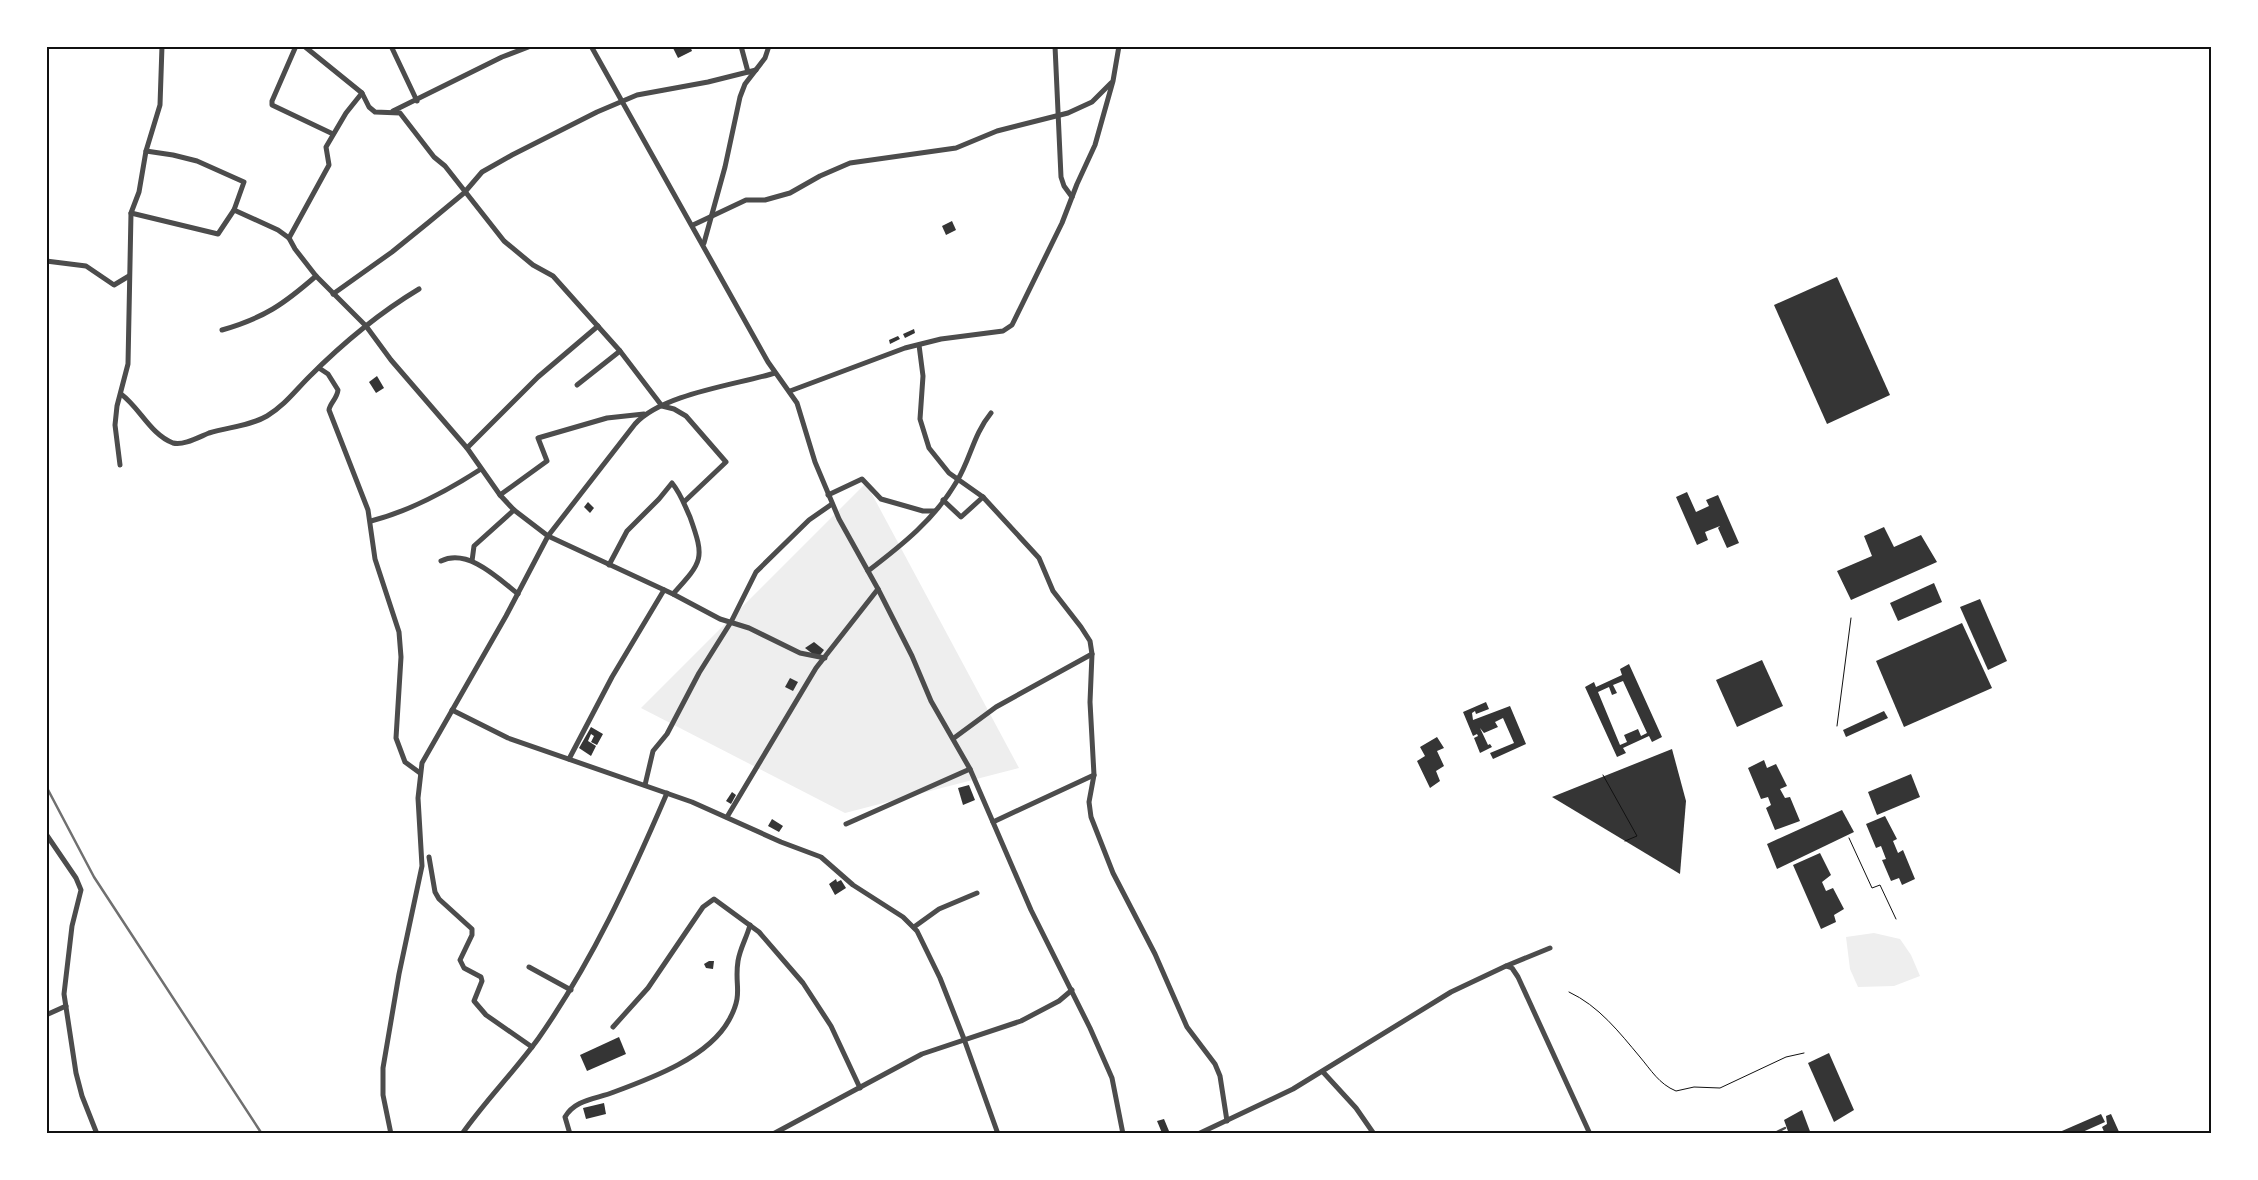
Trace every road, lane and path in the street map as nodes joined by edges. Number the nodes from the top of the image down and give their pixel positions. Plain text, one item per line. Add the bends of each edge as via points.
1 (162, 46) edge
2 (296, 46) edge
3 (304, 46) edge
4 (391, 46) edge
5 (531, 46) edge
6 (591, 46) edge
7 (741, 46) edge
8 (769, 46) edge
9 (1055, 46) edge
10 (1119, 46) edge
11 (756, 70) junction
12 (748, 72) junction
13 (1113, 81) junction
14 (362, 93) junction
15 (417, 100) junction
16 (622, 101) junction
17 (393, 111) junction
18 (1059, 115) junction
19 (333, 134) junction
20 (146, 151) junction
21 (464, 193) junction
22 (1072, 197) junction
23 (234, 210) junction
24 (132, 213) junction
25 (710, 219) junction
26 (693, 225) junction
27 (289, 238) junction
28 (704, 244) junction
29 (46, 261) edge
30 (129, 276) junction
31 (316, 276) junction
32 (419, 289) dead end
33 (333, 294) junction
34 (366, 326) junction
35 (598, 326) junction
36 (222, 330) dead end
37 (919, 345) junction
38 (620, 351) junction
39 (319, 368) junction
40 (775, 373) junction
41 (577, 385) dead end
42 (790, 391) junction
43 (121, 394) junction
44 (662, 406) junction
45 (991, 413) dead end
46 (644, 414) junction
47 (466, 448) junction
48 (120, 464) dead end
49 (481, 469) junction
50 (957, 481) junction
51 (500, 495) junction
52 (828, 495) junction
53 (983, 497) junction
54 (943, 500) junction
55 (684, 501) junction
56 (832, 504) junction
57 (514, 510) junction
58 (935, 511) junction
59 (371, 521) junction
60 (548, 536) junction
61 (441, 561) dead end
62 (472, 561) junction
63 (609, 565) junction
64 (868, 571) junction
65 (878, 589) junction
66 (664, 590) junction
67 (518, 594) junction
68 (673, 594) junction
69 (1851, 618) dead end
70 (731, 622) junction
71 (1092, 654) junction
72 (825, 658) junction
73 (452, 710) junction
74 (1837, 726) dead end
75 (954, 738) junction
76 (569, 759) junction
77 (970, 769) junction
78 (420, 773) junction
79 (1094, 775) junction
80 (1603, 775) dead end
81 (646, 785) junction
82 (667, 793) junction
83 (727, 817) junction
84 (993, 822) junction
85 (846, 824) dead end
86 (46, 834) edge
87 (1849, 838) dead end
88 (1625, 841) dead end
89 (429, 856) dead end
90 (977, 893) dead end
91 (1896, 919) dead end
92 (750, 924) junction
93 (914, 927) junction
94 (1550, 948) dead end
95 (1506, 966) junction
96 (529, 967) dead end
97 (570, 990) junction
98 (1072, 990) junction
99 (1569, 992) dead end
100 (66, 1006) junction
101 (46, 1015) edge
102 (613, 1027) dead end
103 (964, 1039) junction
104 (532, 1047) junction
105 (1804, 1054) dead end
106 (1322, 1072) junction
107 (860, 1088) junction
108 (1227, 1121) junction
109 (1785, 1128) dead end
110 (97, 1134) edge
111 (391, 1134) edge
112 (462, 1134) edge
113 (570, 1134) edge
114 (772, 1134) edge
115 (998, 1134) edge
116 (1123, 1134) edge
117 (1198, 1134) edge
118 (1374, 1134) edge
119 (1590, 1134) edge
120 (1773, 1134) edge

1 - 20 street via 160,105
2 - 19 street via 272,105
3 - 14 street
4 - 15 street
5 - 15 street
6 - 16 street
7 - 12 street
8 - 11 street
9 - 18 street
10 - 13 street
11 - 12 street
11 - 25 street via 745,84 739,103 726,167
12 - 16 street via 657,90
13 - 18 street via 1092,102
13 - 22 street via 1094,145
14 - 17 street via 369,108 375,112
14 - 19 street
15 - 17 street
16 - 21 street via 488,168
16 - 26 street
17 - 21 street via 404,118
18 - 22 street via 1062,182
18 - 25 street via 992,132 956,148 850,163 790,193 765,200 746,200
19 - 27 street via 326,147 329,166
20 - 23 street via 197,162 244,182
20 - 24 street
21 - 33 street via 392,252
21 - 35 street via 504,241 533,265 553,276
22 - 37 street via 1029,295 1012,325 1003,331
23 - 24 street via 218,234
23 - 27 street
24 - 30 street
25 - 26 street
25 - 28 street
26 - 28 street
27 - 31 street
28 - 40 street
29 - 30 street via 86,266 114,285
30 - 43 street via 128,364
31 - 33 street
31 - 36 street via 270,312
32 - 34 street
33 - 34 street
34 - 39 street
34 - 47 street
35 - 38 street
35 - 47 street via 538,377
37 - 42 street
37 - 50 street via 923,367 921,427 929,448
38 - 41 street
38 - 44 street
39 - 43 street via 283,406 266,416 176,444 162,438
39 - 59 street via 328,374 338,390 329,410
40 - 42 street
40 - 44 street via 693,394
42 - 52 street
43 - 48 street via 115,425
44 - 46 street
44 - 55 street via 686,416 726,462
45 - 50 street via 974,437
46 - 51 street via 607,418 538,438 547,461
46 - 60 street
47 - 49 street
49 - 51 street
49 - 59 street via 439,494 389,517
50 - 53 street
50 - 54 street
51 - 57 street
52 - 56 street
52 - 58 street via 862,480 881,499 923,511
53 - 54 street via 960,517
53 - 71 street via 1039,558 1053,591 1088,638
54 - 58 street
55 - 63 street via 672,483 627,531
55 - 68 street via 698,536 700,556 696,569
56 - 64 street
56 - 70 street via 809,520 756,572
57 - 60 street
57 - 62 street via 474,546
58 - 64 street via 914,534
59 - 78 street via 375,559 392,608 400,647 401,684 396,738 405,762
60 - 63 street
60 - 67 street
61 - 62 street via 455,558
62 - 67 street
63 - 66 street
64 - 65 street
65 - 72 street
65 - 75 street via 931,702
66 - 68 street
66 - 76 street via 612,677
67 - 73 street
68 - 70 street
69 - 74 path
70 - 72 street via 800,653
70 - 81 street via 702,667 667,734 653,751
71 - 75 street via 996,707
71 - 79 street via 1090,702
72 - 83 street
73 - 76 street via 508,738
73 - 78 street via 422,763
75 - 77 street
76 - 81 street
77 - 84 street
77 - 85 street
78 - 111 street via 418,798 422,866 383,1068 383,1095
79 - 84 street
79 - 108 street via 1090,817 1186,1027 1215,1064
80 - 88 path via 1637,836
81 - 82 street
82 - 83 street
82 - 97 street via 623,895
83 - 93 street via 821,857 853,885
84 - 98 street
86 - 100 street via 81,890 65,977
87 - 91 path via 1872,888 1880,885
89 - 104 street via 439,900 472,930 460,960 464,968 481,977 474,1002 486,1015
90 - 93 street via 939,909
92 - 102 street via 712,898 683,934 648,988
92 - 107 street via 817,1004
92 - 113 street via 738,961 738,1001 719,1036 698,1053 675,1065 615,1092 577,1104 565,1117
93 - 103 street via 928,951
94 - 95 street
95 - 106 street via 1451,992
95 - 119 street via 1512,968 1518,977
96 - 97 street
97 - 104 street
98 - 103 street via 1021,1021
98 - 116 street via 1112,1078
99 - 105 path via 1593,1006 1660,1081 1676,1091 1694,1087 1720,1088 1786,1057
100 - 101 street
100 - 110 street via 76,1073
103 - 107 street via 922,1054
103 - 115 street
104 - 112 street
106 - 108 street
106 - 118 street via 1344,1093
107 - 114 street
108 - 117 street
109 - 120 lane

